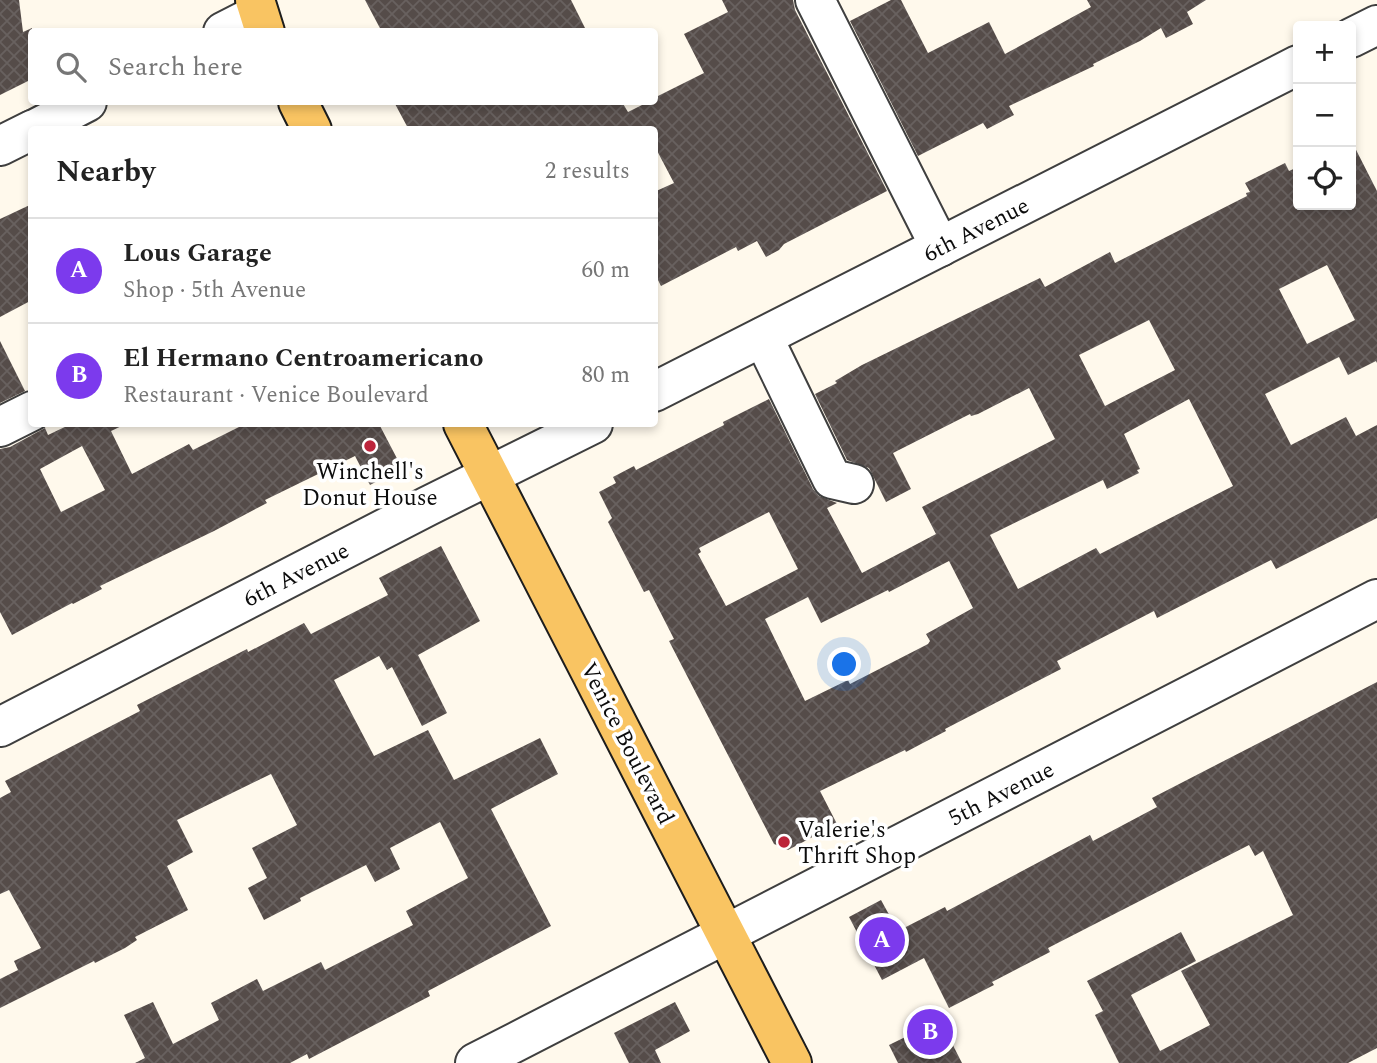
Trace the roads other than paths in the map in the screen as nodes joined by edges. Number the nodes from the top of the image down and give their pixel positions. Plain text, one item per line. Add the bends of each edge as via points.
1 (815, 0) edge
2 (259, 15) edge
3 (231, 28) edge
4 (1293, 68) edge
5 (81, 105) edge
6 (300, 105) edge
7 (40, 126) edge
8 (310, 126) edge
9 (28, 132) edge
10 (0, 146) edge
11 (940, 247) junction
12 (763, 337) junction
13 (658, 390) edge
14 (28, 413) edge
15 (0, 427) edge
16 (465, 427) edge
17 (587, 427) edge
18 (490, 476) junction
19 (853, 484) dead end
20 (1377, 599) edge
21 (0, 727) edge
22 (726, 934) junction
23 (475, 1063) edge
24 (792, 1063) edge

1 - 11 street
2 - 3 street
4 - 11 street, 6th Avenue
5 - 7 street
6 - 8 main road
9 - 10 street
11 - 12 street, 6th Avenue
12 - 13 street, 6th Avenue
12 - 19 street via 832,479
14 - 15 street
16 - 18 main road, Venice Boulevard
17 - 18 street, 6th Avenue
18 - 21 street, 6th Avenue
18 - 22 main road, Venice Boulevard
20 - 22 street, 5th Avenue
22 - 23 street, 5th Avenue
22 - 24 main road, Venice Boulevard

